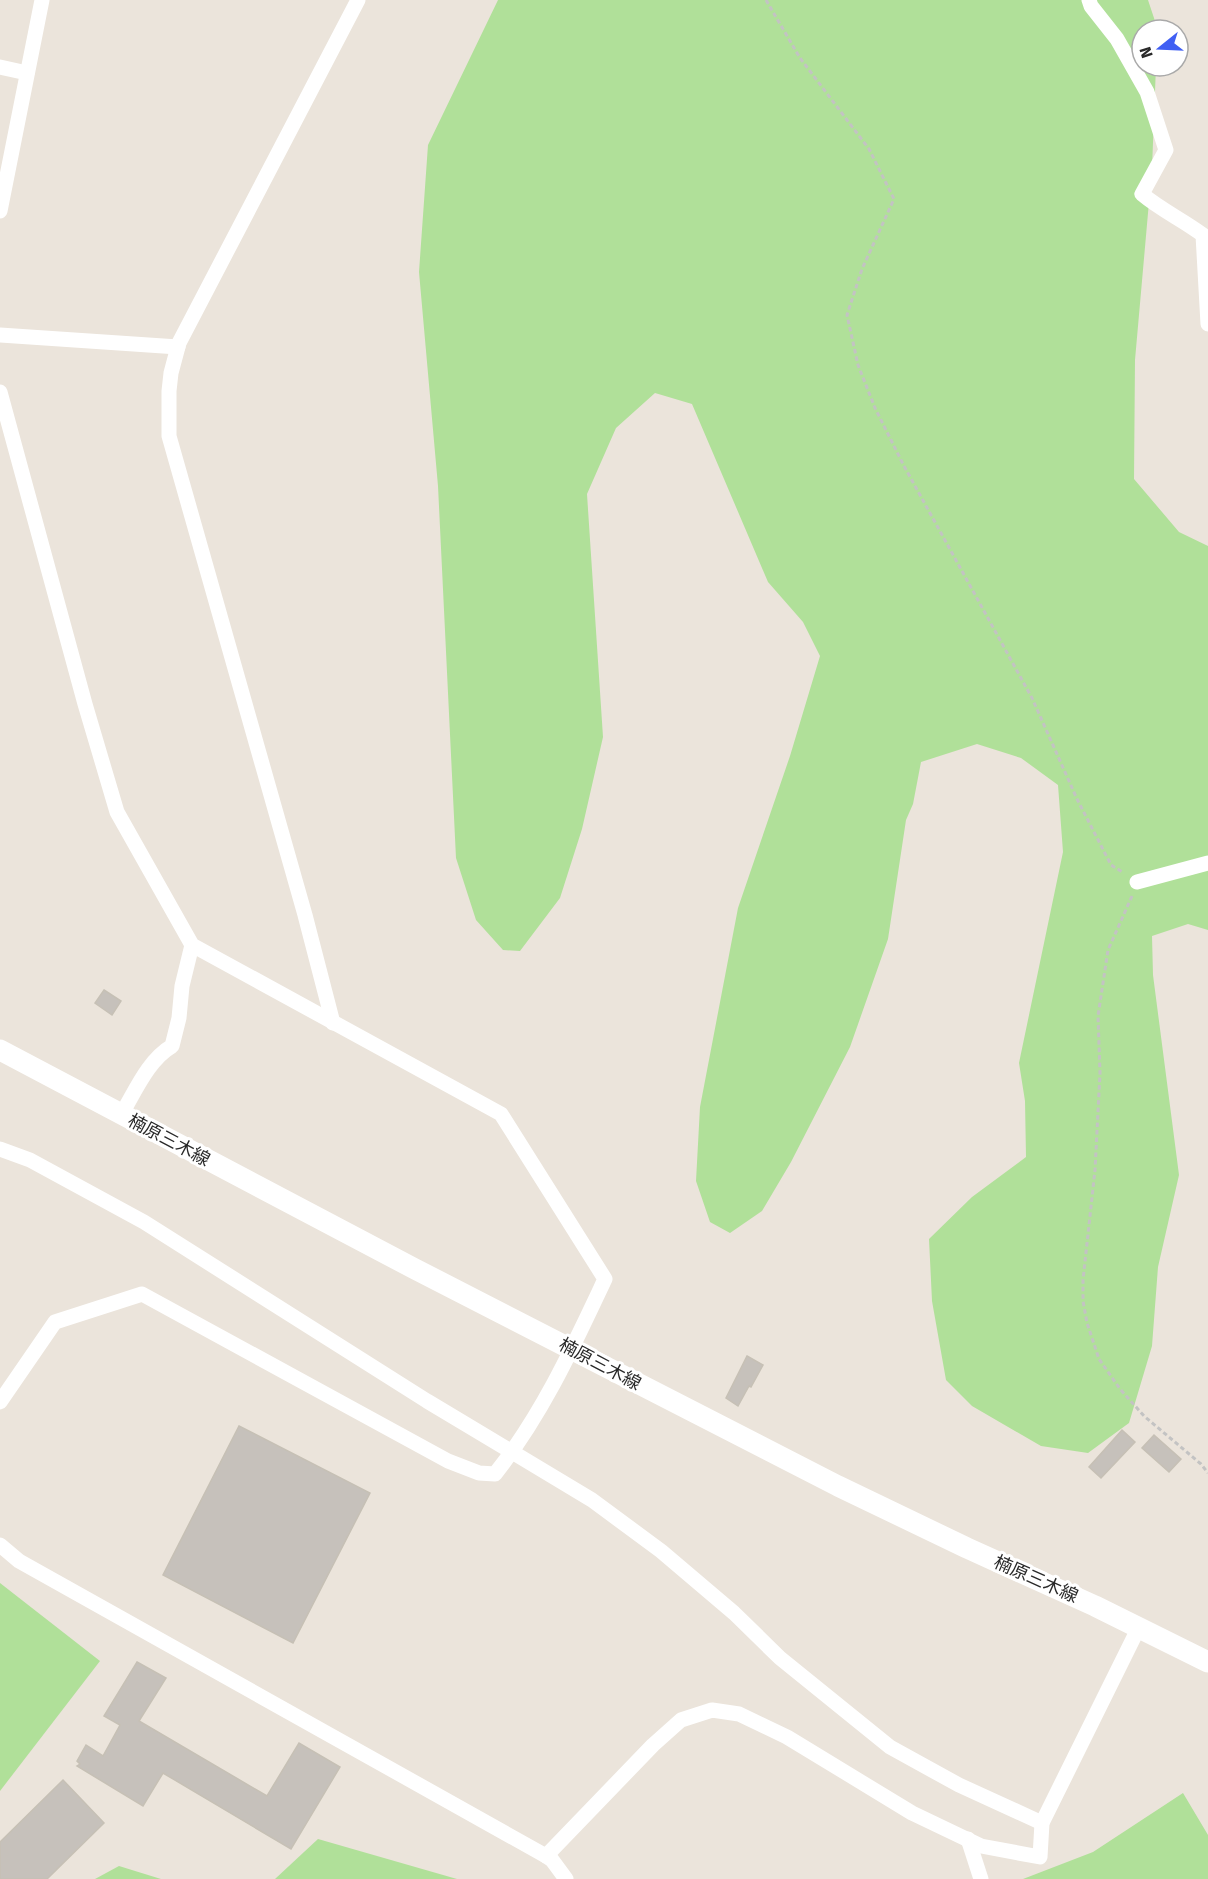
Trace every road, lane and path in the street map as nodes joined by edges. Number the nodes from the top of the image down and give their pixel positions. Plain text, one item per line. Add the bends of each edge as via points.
1 (42, 0) edge
2 (358, 0) edge
3 (766, 0) edge
4 (1089, 0) edge
5 (0, 67) edge
6 (27, 73) junction
7 (0, 211) edge
8 (1208, 324) edge
9 (0, 335) edge
10 (178, 347) junction
11 (0, 392) edge
12 (1208, 863) edge
13 (1137, 882) junction
14 (192, 945) junction
15 (333, 1023) junction
16 (0, 1050) edge
17 (121, 1115) junction
18 (0, 1149) edge
19 (572, 1350) junction
20 (0, 1402) edge
21 (512, 1453) junction
22 (1208, 1473) edge
23 (0, 1545) edge
24 (1139, 1628) junction
25 (1208, 1662) edge
26 (1042, 1823) junction
27 (968, 1839) junction
28 (546, 1856) junction
29 (566, 1879) edge
30 (981, 1879) edge

1 - 6 street
2 - 10 street
3 - 13 path via 800,58 869,149 894,199 862,269 847,315 858,365 875,408 1032,698 1111,865
4 - 8 street via 1147,92 1166,150 1142,194 1203,235
5 - 6 street
6 - 7 street
9 - 10 street
10 - 15 street via 169,391 169,435
11 - 14 street via 117,812
12 - 13 street
13 - 22 path via 1108,950 1098,1016 1100,1073 1083,1301 1099,1359 1120,1389
14 - 15 street
14 - 17 street via 172,1046 162,1052 144,1076
15 - 19 street via 501,1114 605,1279
16 - 17 main road, 楠原三木線
17 - 19 main road, 楠原三木線
18 - 21 street via 30,1160 144,1222
19 - 21 street
19 - 24 main road, 楠原三木線 via 891,1513
20 - 21 street via 55,1323 142,1294 448,1461 479,1473 495,1474
21 - 26 street via 592,1500 661,1551 780,1658 890,1747 959,1785
23 - 28 street via 19,1561
24 - 25 main road, 楠原三木線
24 - 26 street
26 - 27 street via 1040,1857 981,1846
27 - 28 street via 912,1813 787,1737 739,1714 712,1710 681,1720
27 - 30 street
28 - 29 street

